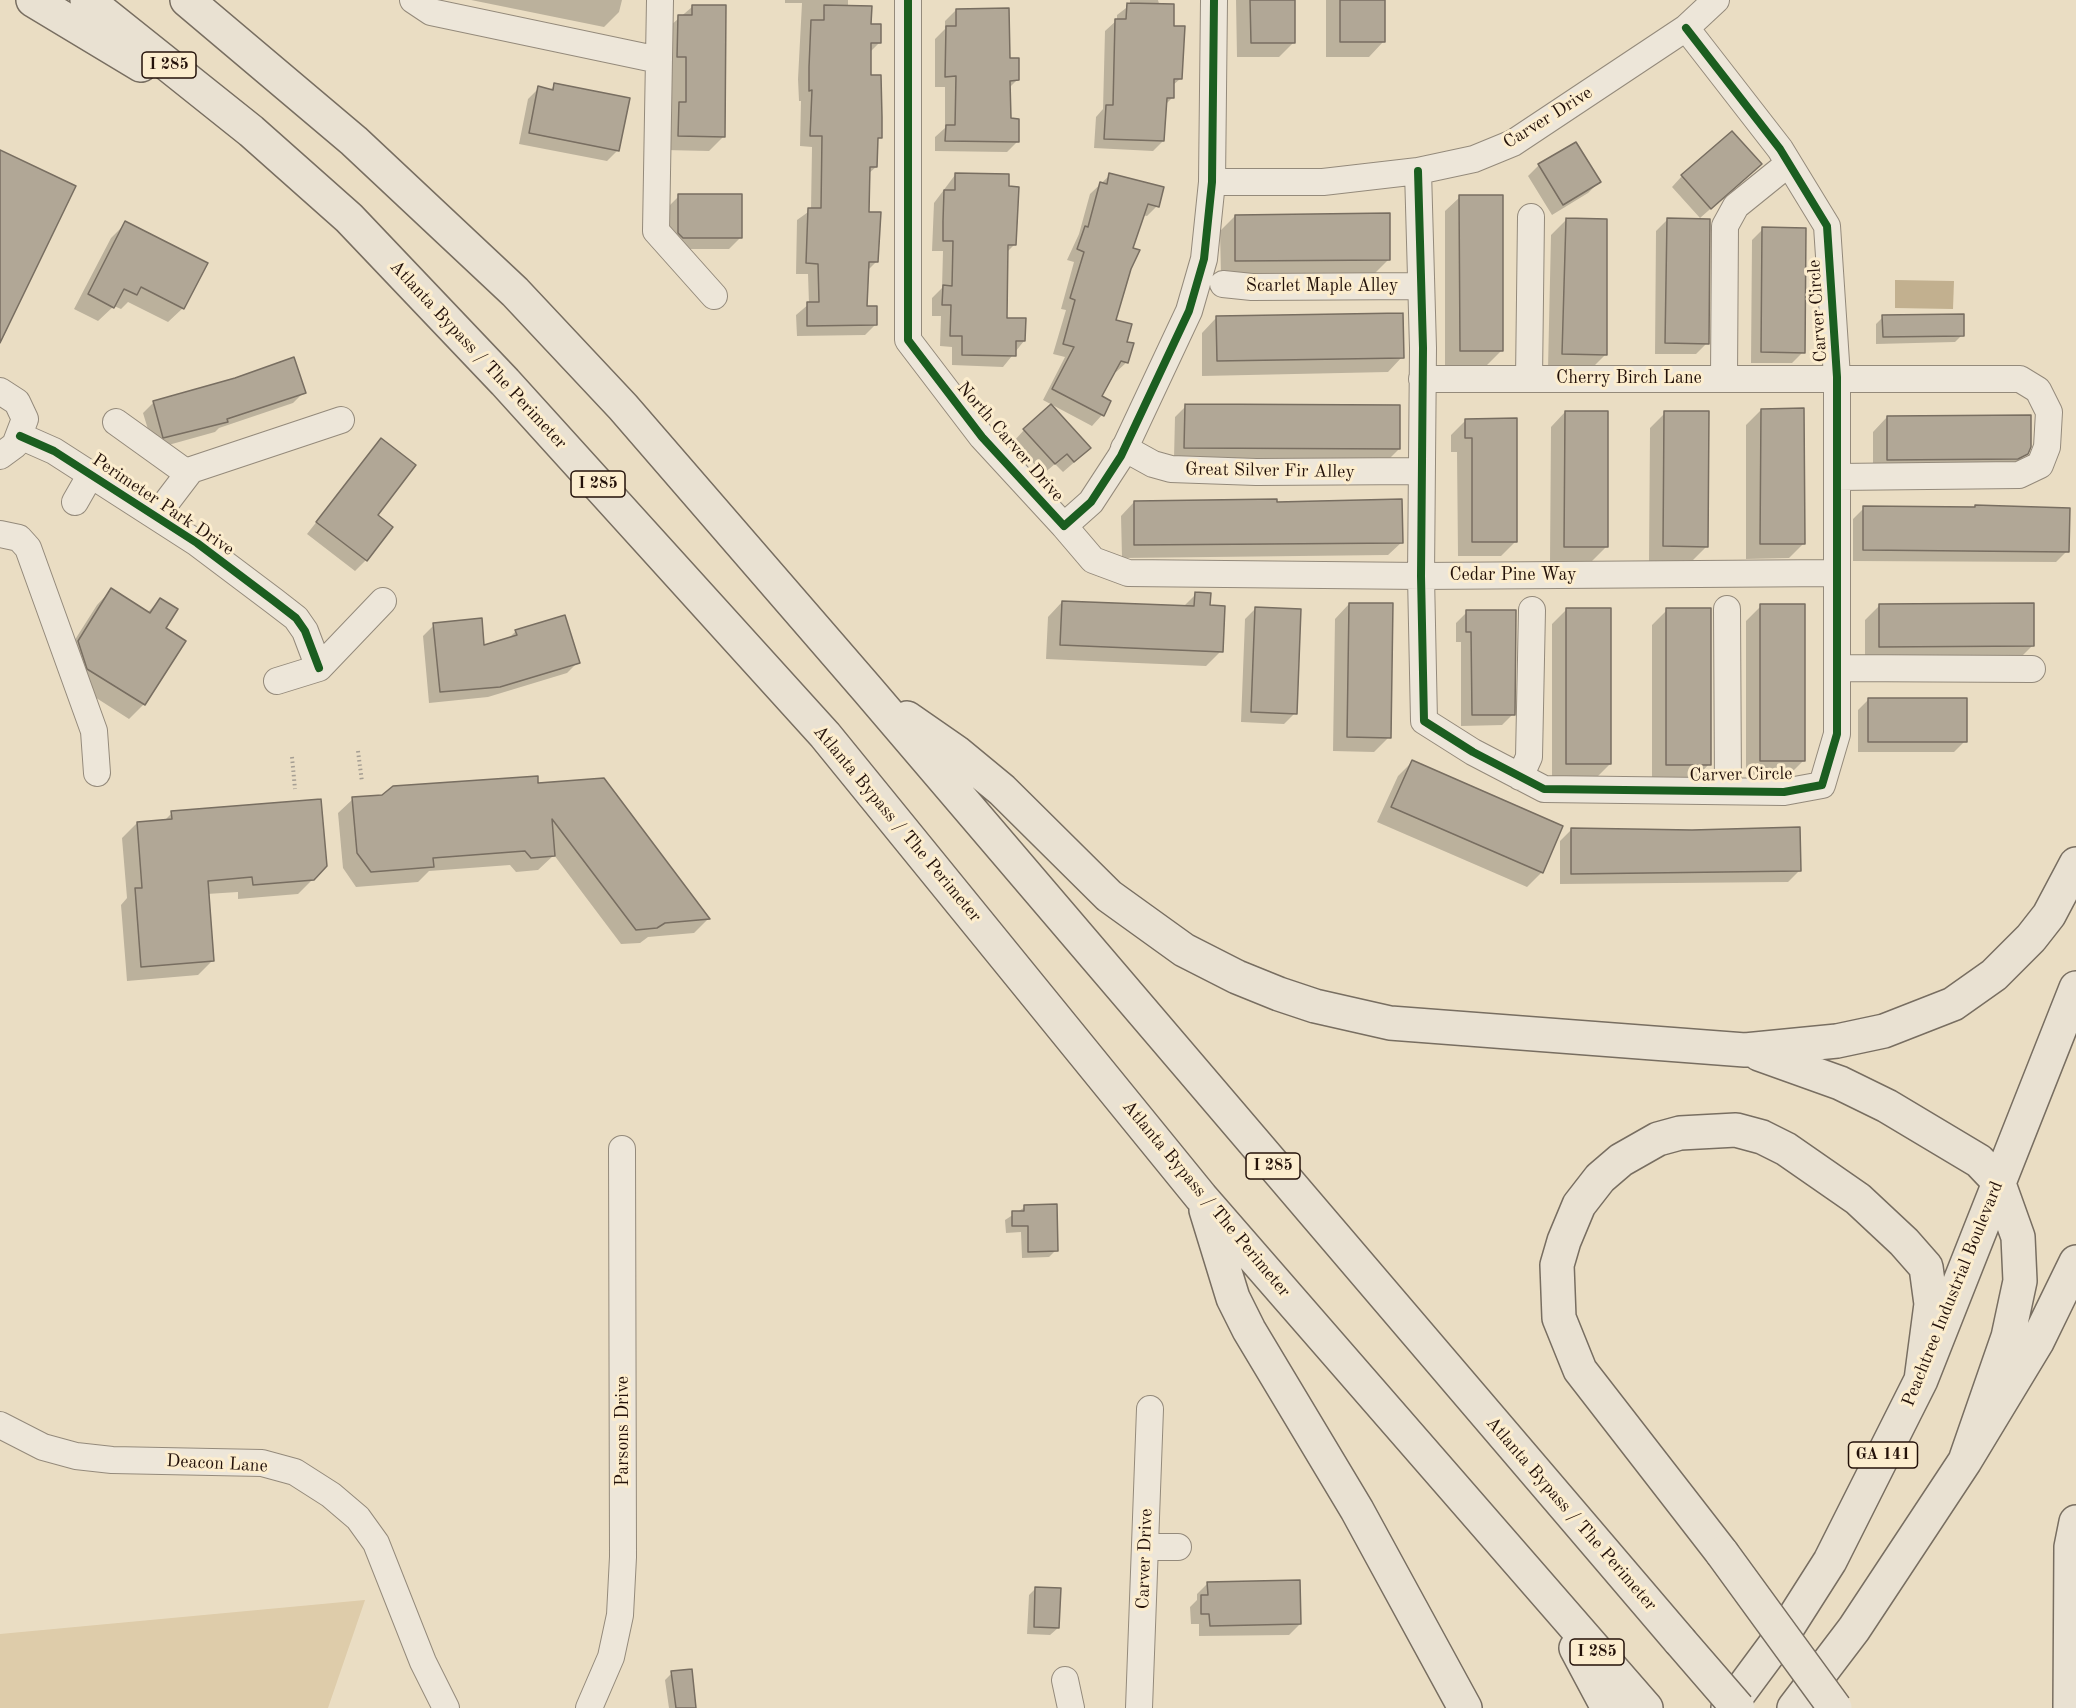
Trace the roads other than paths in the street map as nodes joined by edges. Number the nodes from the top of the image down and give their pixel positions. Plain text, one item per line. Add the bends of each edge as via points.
1 (33, 0) edge
2 (87, 0) edge
3 (187, 0) edge
4 (413, 0) edge
5 (660, 0) edge
6 (908, 0) edge
7 (1214, 0) edge
8 (1716, 0) edge
9 (1686, 28) junction
10 (659, 60) junction
11 (251, 131) junction
12 (1788, 164) junction
13 (1418, 171) junction
14 (1212, 182) junction
15 (1531, 217) dead end
16 (1223, 284) dead end
17 (1421, 286) junction
18 (714, 296) dead end
19 (1837, 377) junction
20 (1529, 378) junction
21 (1724, 378) junction
22 (1422, 379) junction
23 (0, 391) edge
24 (341, 420) dead end
25 (116, 422) dead end
26 (20, 436) junction
27 (1124, 448) junction
28 (0, 456) edge
29 (1421, 471) junction
30 (187, 473) junction
31 (91, 474) junction
32 (1837, 477) junction
33 (75, 502) dead end
34 (156, 516) junction
35 (1064, 526) junction
36 (0, 534) edge
37 (1836, 573) junction
38 (1421, 576) junction
39 (383, 601) dead end
40 (1726, 609) dead end
41 (1532, 610) dead end
42 (319, 668) junction
43 (1837, 668) junction
44 (2032, 669) dead end
45 (278, 681) dead end
46 (868, 690) junction
47 (97, 773) dead end
48 (1520, 777) junction
49 (1728, 791) junction
50 (2076, 864) edge
51 (2076, 988) edge
52 (1744, 1050) junction
53 (622, 1149) dead end
54 (1998, 1181) junction
55 (1202, 1197) junction
56 (2076, 1262) edge
57 (1921, 1380) junction
58 (1150, 1409) dead end
59 (0, 1425) edge
60 (1965, 1461) junction
61 (2076, 1522) edge
62 (1145, 1547) junction
63 (1178, 1547) dead end
64 (1548, 1596) junction
65 (1065, 1680) dead end
66 (446, 1708) edge
67 (589, 1708) edge
68 (1071, 1708) edge
69 (1139, 1708) edge
70 (1465, 1708) edge
71 (1608, 1708) edge
72 (1646, 1708) edge
73 (1728, 1708) edge
74 (1737, 1708) edge
75 (1794, 1708) edge
76 (1835, 1708) edge
77 (2070, 1708) edge

1 - 11 highway
2 - 11 highway, Atlanta Bypass / The Perimeter / I 285
3 - 46 highway, Atlanta Bypass / The Perimeter / I 285 via 354,141 515,292 623,407
4 - 10 street via 431,12
5 - 10 street
6 - 35 street, North Carver Drive via 908,340 982,437
7 - 14 street, North Carver Drive
8 - 9 street, Carver Drive
9 - 12 street, Carver Circle
9 - 13 street, Carver Drive via 1513,143 1474,159
10 - 18 street via 656,231
11 - 55 highway, Atlanta Bypass / The Perimeter / I 285 via 349,218 481,356 825,735
12 - 19 street, Carver Circle via 1827,226
12 - 21 street via 1736,206 1725,226
13 - 14 street, Carver Drive via 1323,182
13 - 17 street, Carver Circle
14 - 27 street, North Carver Drive via 1204,259 1189,311
15 - 20 street
16 - 17 street, Scarlet Maple Alley
17 - 22 street, Carver Circle
19 - 21 street, Cherry Birch Lane
19 - 32 street, Carver Circle
19 - 32 street, Cherry Birch Lane via 2020,378 2038,390 2049,412 2048,447 2040,465 2019,475
20 - 21 street, Cherry Birch Lane
20 - 22 street, Cherry Birch Lane
22 - 29 street, Carver Circle
23 - 26 street via 22,410 25,419
24 - 30 street
25 - 30 street
26 - 28 street via 11,450
26 - 31 street, Perimeter Park Drive via 54,450
27 - 29 street, Great Silver Fir Alley via 1171,469
27 - 35 street, North Carver Drive via 1091,502
29 - 38 street, Carver Circle
30 - 34 street
31 - 33 street
31 - 34 street, Perimeter Park Drive
32 - 37 street, Carver Circle
34 - 42 street, Perimeter Park Drive via 296,618
35 - 38 street, Cedar Pine Way via 1093,560 1128,573
36 - 47 street via 19,538 28,548 94,731
37 - 38 street, Cedar Pine Way
37 - 43 street, Carver Circle
38 - 48 street, Carver Circle via 1424,721
39 - 42 street
40 - 49 street
41 - 48 street via 1529,757
42 - 45 street
43 - 44 street
43 - 49 street, Carver Circle via 1837,735 1822,785 1784,792
46 - 52 highway via 1002,790 1083,872 1139,919 1184,950 1268,990 1315,1006 1390,1023
46 - 74 highway, Atlanta Bypass / The Perimeter / I 285, bridge
48 - 49 street, Carver Circle via 1544,789
50 - 52 highway via 2049,915 2031,938 1994,975 1953,1004 1884,1031 1837,1041
51 - 54 highway, Peachtree Industrial Boulevard / GA 141
52 - 54 highway via 1830,1079 1887,1106 1979,1161
53 - 67 street, Parsons Drive via 620,1615 611,1657
54 - 57 highway, Peachtree Industrial Boulevard / GA 141
54 - 60 highway via 2018,1237 2020,1281 2008,1337
55 - 64 highway, Atlanta Bypass / The Perimeter / I 285
55 - 70 highway via 1233,1298 1249,1330 1358,1510
56 - 60 highway via 2037,1342
57 - 73 highway, Peachtree Industrial Boulevard / GA 141 via 1830,1561 1788,1628
57 - 76 highway, bridge via 1931,1304 1926,1267 1858,1199 1806,1161 1762,1137 1736,1130 1710,1130 1658,1139 1639,1147 1614,1166 1579,1205 1557,1265 1559,1318 1580,1370 1722,1553
58 - 62 street, Carver Drive
59 - 66 street, Deacon Lane via 43,1447 76,1456 262,1463 295,1472 358,1518 376,1543 423,1662
60 - 75 highway via 1854,1629
61 - 77 highway via 2071,1547
62 - 63 street
62 - 69 street, Carver Drive
64 - 71 highway
64 - 72 highway, Atlanta Bypass / The Perimeter / I 285
65 - 68 street

